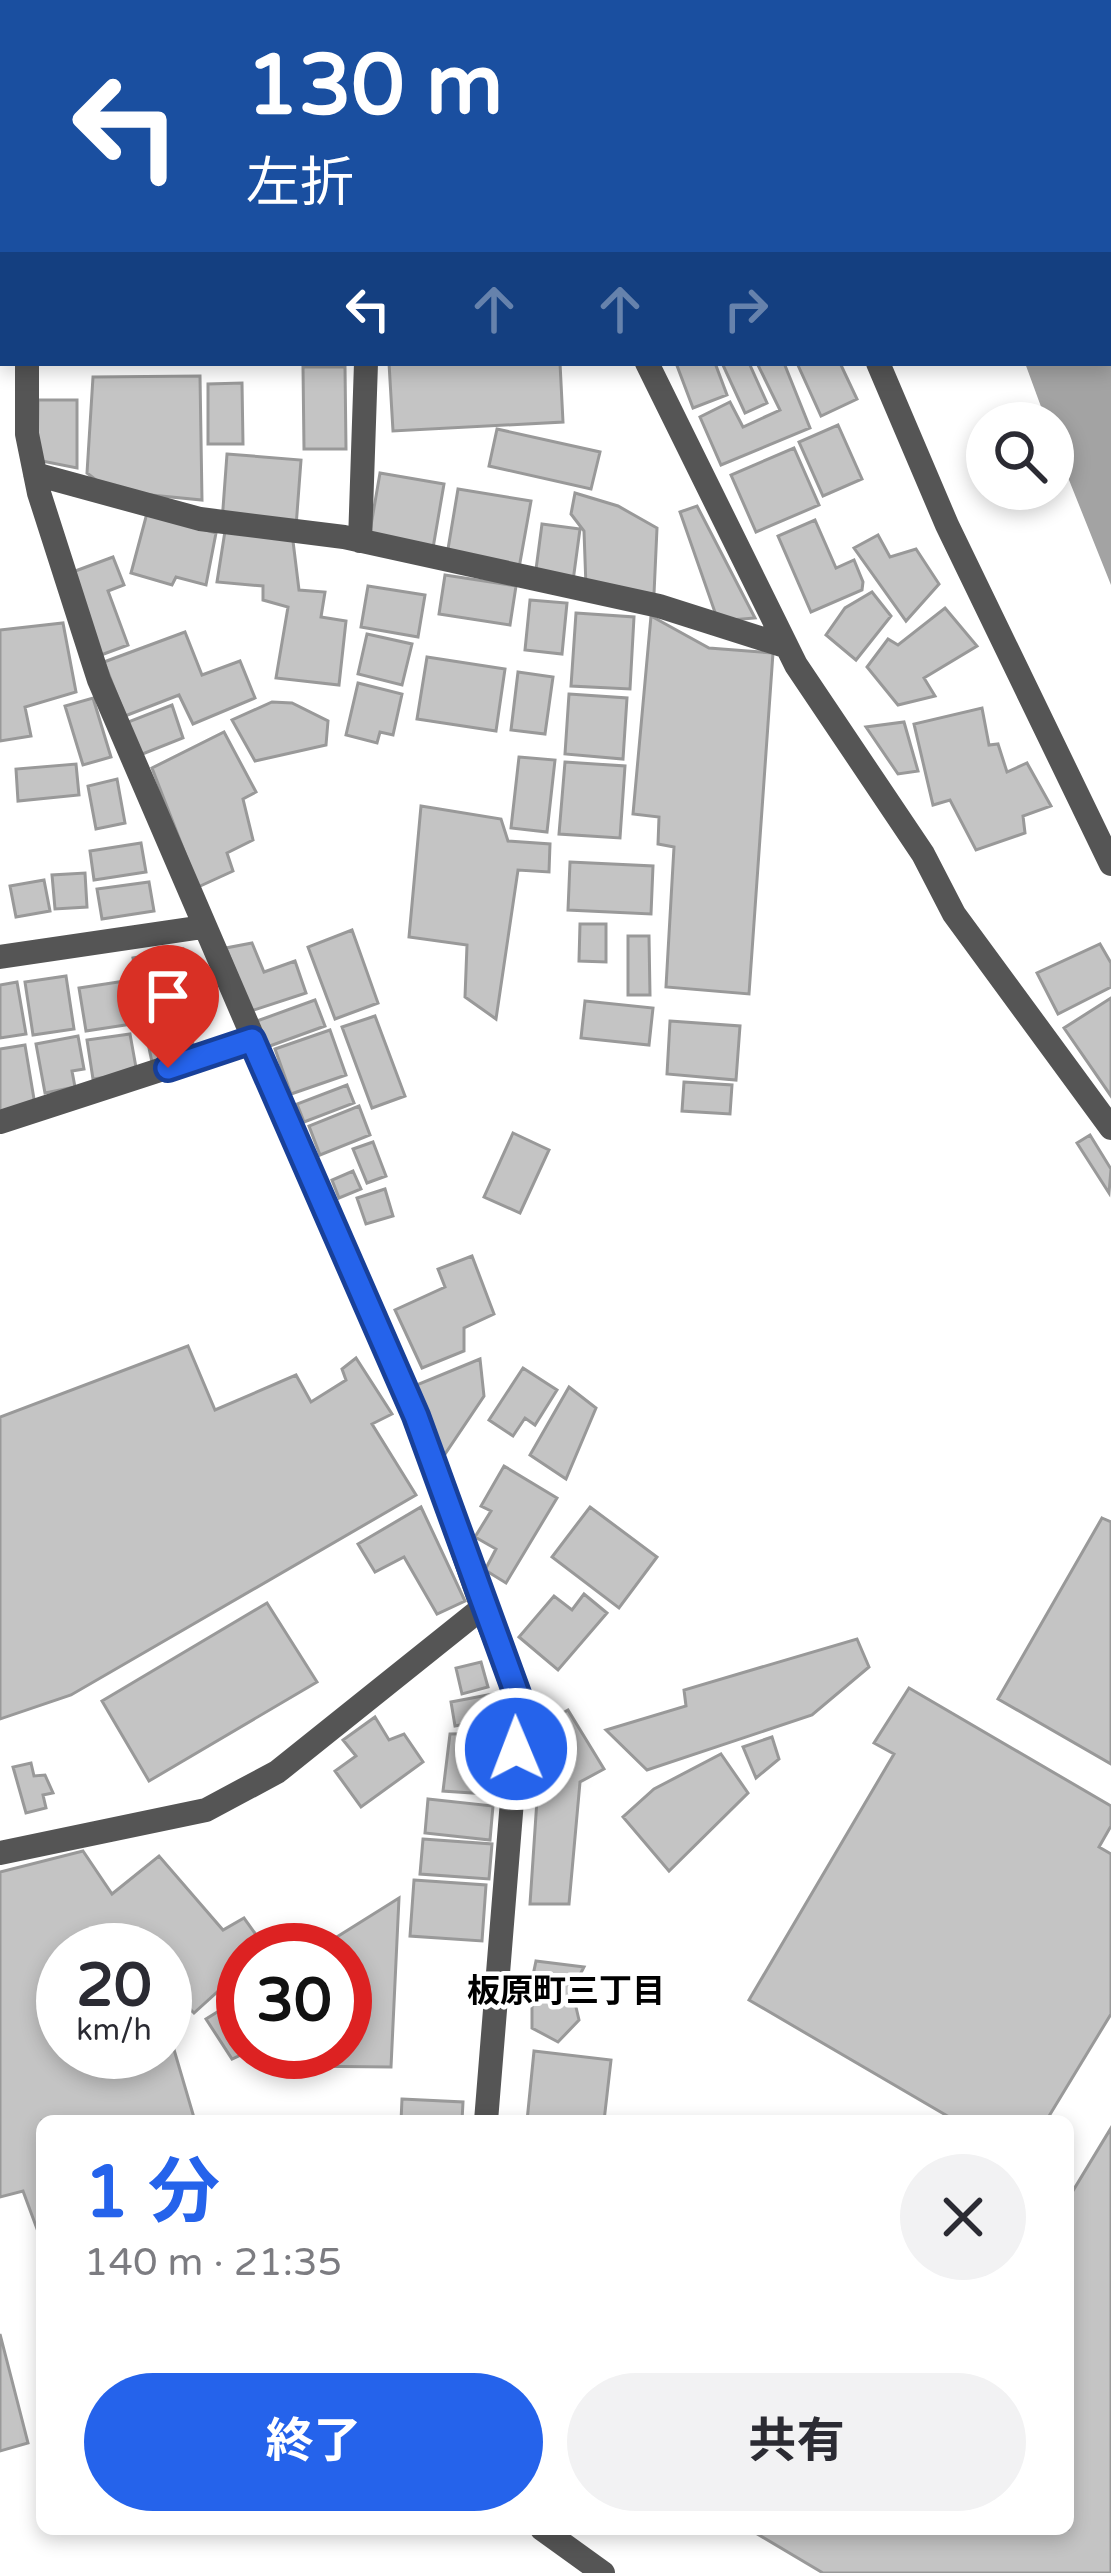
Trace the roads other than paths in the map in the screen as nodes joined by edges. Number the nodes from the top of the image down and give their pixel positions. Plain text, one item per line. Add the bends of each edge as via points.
1 (27, 366) edge
2 (366, 366) edge
3 (648, 366) edge
4 (879, 366) edge
5 (35, 473) junction
6 (360, 541) junction
7 (785, 646) junction
8 (1111, 863) edge
9 (203, 928) junction
10 (0, 957) edge
11 (252, 1040) junction
12 (0, 1122) edge
13 (1111, 1128) edge
14 (482, 1609) junction
15 (0, 1853) edge
16 (486, 2115) edge
17 (550, 2535) edge
18 (603, 2573) edge

1 - 5 street
2 - 6 street
3 - 7 street
4 - 8 street
5 - 6 street via 200,519
5 - 9 street via 99,680
6 - 7 street via 659,606
7 - 13 street via 954,914
9 - 10 street
9 - 11 street
11 - 12 street
11 - 14 street via 416,1416
14 - 15 street via 278,1772 206,1810
14 - 16 street via 520,1702
17 - 18 street

